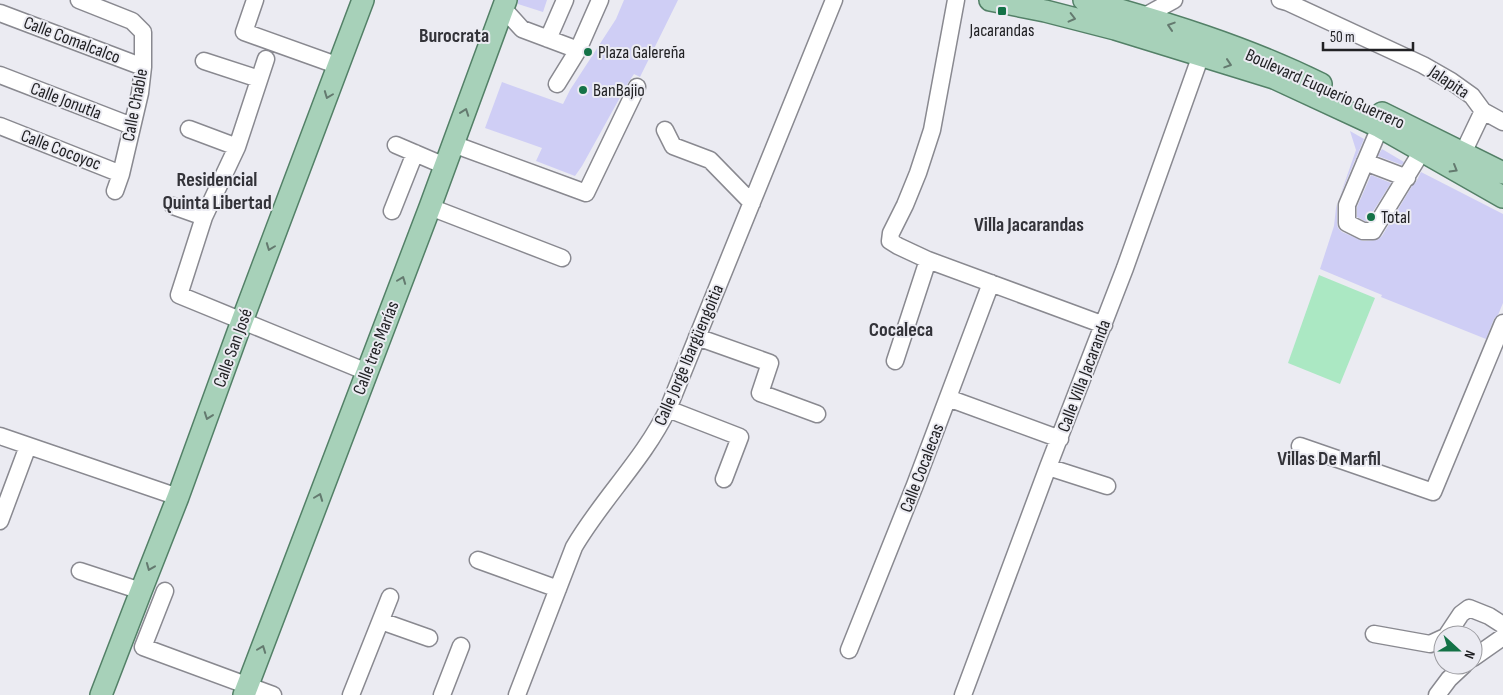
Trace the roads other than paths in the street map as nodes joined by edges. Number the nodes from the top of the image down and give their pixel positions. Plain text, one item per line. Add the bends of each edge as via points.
1 (79, 0) edge
2 (256, 0) edge
3 (363, 0) edge
4 (565, 0) edge
5 (600, 0) edge
6 (834, 0) edge
7 (956, 0) edge
8 (990, 0) edge
9 (1084, 0) edge
10 (1174, 0) edge
11 (1285, 1) edge
12 (504, 4) edge
13 (1037, 6) edge
14 (1134, 9) edge
15 (0, 13) edge
16 (522, 29) junction
17 (493, 34) junction
18 (548, 39) junction
19 (578, 50) junction
20 (1201, 55) junction
21 (266, 59) dead end
22 (204, 61) dead end
23 (338, 66) junction
24 (144, 68) junction
25 (0, 75) edge
26 (259, 79) junction
27 (557, 84) dead end
28 (637, 87) dead end
29 (1483, 111) junction
30 (1503, 122) edge
31 (0, 126) edge
32 (132, 126) junction
33 (1380, 127) junction
34 (190, 129) dead end
35 (665, 130) dead end
36 (453, 144) junction
37 (396, 145) dead end
38 (237, 147) junction
39 (1422, 151) junction
40 (415, 153) junction
41 (1463, 153) junction
42 (1365, 162) junction
43 (445, 166) junction
44 (1503, 173) edge
45 (121, 174) junction
46 (1407, 178) junction
47 (115, 192) dead end
48 (1503, 197) edge
49 (752, 203) junction
50 (173, 206) dead end
51 (430, 207) junction
52 (392, 210) dead end
53 (204, 217) junction
54 (562, 258) dead end
55 (928, 260) junction
56 (991, 284) junction
57 (242, 321) junction
58 (1503, 323) edge
59 (1104, 325) junction
60 (698, 337) junction
61 (895, 361) dead end
62 (367, 372) junction
63 (948, 398) junction
64 (668, 410) junction
65 (817, 414) dead end
66 (0, 436) edge
67 (1060, 439) junction
68 (28, 446) junction
69 (1300, 446) dead end
70 (1048, 467) junction
71 (724, 479) dead end
72 (1107, 486) dead end
73 (178, 497) junction
74 (0, 522) edge
75 (478, 560) dead end
76 (80, 571) dead end
77 (558, 590) junction
78 (141, 591) junction
79 (165, 591) dead end
80 (390, 597) dead end
81 (381, 621) junction
82 (1453, 625) edge
83 (1503, 625) edge
84 (1374, 634) dead end
85 (1503, 637) edge
86 (428, 638) dead end
87 (1433, 643) edge
88 (461, 646) dead end
89 (849, 650) dead end
90 (1483, 651) edge
91 (1453, 675) edge
92 (246, 691) edge
93 (101, 695) edge
94 (274, 695) edge
95 (351, 695) edge
96 (442, 695) edge
97 (517, 695) edge
98 (963, 695) edge
99 (1437, 695) edge

1 - 24 street, Calle Chable via 132,21 143,32
2 - 23 street via 244,32
3 - 23 main road, Calle San José
4 - 18 street
5 - 19 street
6 - 49 street, Calle Jorge Ibargüengoitia
7 - 55 street via 932,130 890,241
8 - 13 main road
9 - 14 main road, Boulevard Euquerio Guerrero
10 - 14 street
11 - 29 street, Jalapita via 1423,65 1472,96
12 - 16 street
12 - 17 main road, Calle tres Marías
13 -> 20 main road
41 -> 14 main road, Boulevard Euquerio Guerrero via 1284,66
15 - 24 street, Calle Comalcalco
16 - 17 street
16 - 18 street
36 -> 17 main road, Calle tres Marías
18 - 19 street
19 - 27 street
20 -> 33 main road via 1274,78
20 - 59 street, Calle Villa Jacaranda
21 - 26 street
22 - 26 street
23 -> 57 main road, Calle San José
24 - 32 street, Calle Chable
25 - 32 street, Calle Jonutla
26 - 38 street
28 - 36 street via 586,193
29 - 30 street, Jalapita
29 - 41 street
31 - 45 street, Calle Cocoyoc
32 - 45 street, Calle Chable
33 - 39 main road
33 - 42 street
34 - 38 street
35 - 49 street via 673,146 710,160
36 - 43 main road, Calle tres Marías
37 - 40 street
38 - 53 street
39 - 46 street
39 -> 48 main road
40 - 43 street
40 - 52 street
41 - 44 main road, Boulevard Euquerio Guerrero
42 - 46 street
42 - 46 street via 1347,205 1348,223 1363,231 1373,231
43 - 51 main road, Calle tres Marías
45 - 47 street, Calle Chable
49 - 60 street, Calle Jorge Ibargüengoitia
50 - 53 street
51 - 54 street
62 -> 51 main road, Calle tres Marías
53 - 57 street via 178,295
55 - 56 street
55 - 61 street
56 - 59 street
56 - 63 street, Calle Cocalecas
57 - 62 street
57 -> 73 main road, Calle San José
58 - 69 street via 1433,492
59 - 67 street, Calle Villa Jacaranda
60 - 64 street, Calle Jorge Ibargüengoitia
60 - 65 street via 770,362 760,393
92 -> 62 main road, Calle tres Marías
63 - 67 street
63 - 89 street, Calle Cocalecas
64 - 71 street via 740,437
64 - 77 street, Calle Jorge Ibargüengoitia via 659,428 586,526 574,547
66 - 68 street
67 - 70 street, Calle Villa Jacaranda
68 - 73 street
68 - 74 street
70 - 72 street
70 - 98 street, Calle Villa Jacaranda
73 -> 78 main road, Calle San José
75 - 77 street
76 - 78 street
77 - 97 street, Calle Jorge Ibargüengoitia
78 - 93 main road, Calle San José
79 - 92 street via 143,647
80 - 81 street
81 - 86 street
81 - 95 street
82 - 83 street via 1468,608
84 - 87 street
85 - 90 street
88 - 96 street
91 - 99 street
92 - 94 street

